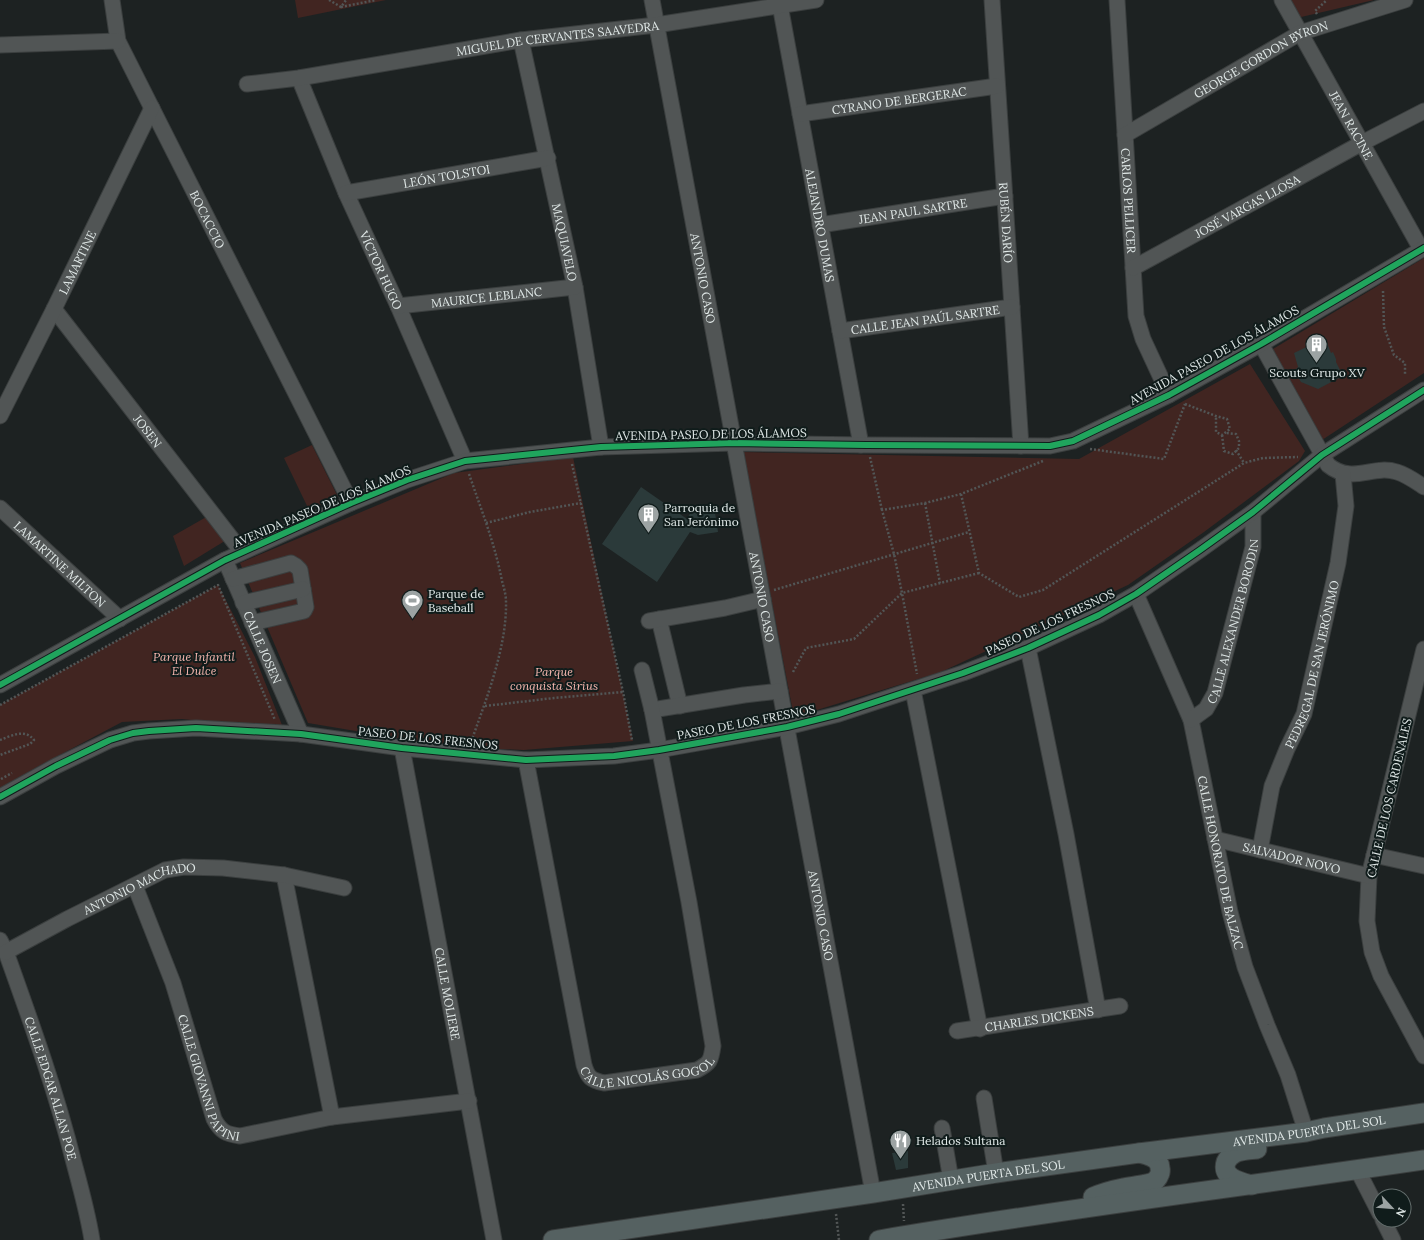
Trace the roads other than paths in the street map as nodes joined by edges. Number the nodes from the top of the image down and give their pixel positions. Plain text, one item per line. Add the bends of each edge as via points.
1 (112, 0) edge
2 (652, 0) edge
3 (816, 0) edge
4 (992, 0) edge
5 (1116, 0) edge
6 (1282, 0) edge
7 (1404, 0) edge
8 (780, 5) junction
9 (656, 24) junction
10 (1300, 33) junction
11 (522, 40) junction
12 (118, 41) junction
13 (0, 45) edge
14 (299, 78) junction
15 (247, 84) dead end
16 (997, 86) junction
17 (152, 108) junction
18 (1424, 111) edge
19 (800, 114) junction
20 (1125, 135) junction
21 (1362, 143) junction
22 (548, 158) junction
23 (346, 193) junction
24 (1004, 196) junction
25 (820, 225) junction
26 (1423, 249) edge
27 (1133, 268) junction
28 (575, 287) junction
29 (398, 306) junction
30 (1012, 307) junction
31 (54, 309) junction
32 (840, 331) junction
33 (1260, 344) junction
34 (1424, 390) edge
35 (1169, 395) junction
36 (0, 416) edge
37 (734, 443) junction
38 (863, 445) junction
39 (1021, 446) junction
40 (601, 447) junction
41 (1322, 455) junction
42 (465, 461) junction
43 (1343, 474) junction
44 (1424, 487) edge
45 (351, 503) junction
46 (0, 508) edge
47 (1253, 512) junction
48 (242, 552) junction
49 (225, 560) junction
50 (233, 579) junction
51 (303, 589) junction
52 (1136, 594) junction
53 (762, 596) junction
54 (243, 603) junction
55 (120, 619) junction
56 (252, 623) junction
57 (1028, 648) junction
58 (1424, 649) edge
59 (642, 670) dead end
60 (0, 685) edge
61 (913, 690) junction
62 (780, 691) junction
63 (680, 706) junction
64 (652, 710) junction
65 (1191, 720) junction
66 (787, 727) junction
67 (301, 734) junction
68 (402, 748) junction
69 (659, 750) junction
70 (526, 760) junction
71 (0, 798) edge
72 (1216, 839) junction
73 (1260, 850) junction
74 (1374, 855) junction
75 (1424, 866) edge
76 (284, 875) junction
77 (1369, 876) junction
78 (135, 886) junction
79 (344, 888) dead end
80 (3, 946) edge
81 (1120, 1006) dead end
82 (1098, 1010) junction
83 (980, 1029) junction
84 (957, 1031) dead end
85 (1424, 1056) edge
86 (984, 1098) dead end
87 (469, 1101) junction
88 (1424, 1112) edge
89 (332, 1117) junction
90 (942, 1128) dead end
91 (1306, 1132) junction
92 (1139, 1153) junction
93 (1424, 1160) edge
94 (1357, 1169) junction
95 (996, 1173) junction
96 (951, 1180) junction
97 (1252, 1185) junction
98 (873, 1194) junction
99 (1372, 1198) edge
100 (1068, 1209) junction
101 (1387, 1228) edge
102 (92, 1240) edge
103 (494, 1240) edge
104 (553, 1240) edge
105 (879, 1240) edge
106 (1394, 1240) edge

1 - 12 street, BOCACCIO
2 - 9 street, ANTONIO CASO
3 - 8 street, MIGUEL DE CERVANTES SAAVEDRA
4 - 16 street, RUBÉN DARÍO
5 - 20 street, CARLOS PELLICER
6 - 10 street, JEAN RACINE
7 - 10 street, GEORGE GORDON BYRON
8 - 9 street, MIGUEL DE CERVANTES SAAVEDRA
8 - 19 street, ALEJANDRO DUMAS
9 - 11 street, MIGUEL DE CERVANTES SAAVEDRA
9 - 37 street, ANTONIO CASO
10 - 20 street, GEORGE GORDON BYRON
10 - 21 street, JEAN RACINE
11 - 14 street, MIGUEL DE CERVANTES SAAVEDRA
11 - 22 street, MAQUIAVELO
12 - 13 street
12 - 17 street, BOCACCIO
14 - 15 street, MIGUEL DE CERVANTES SAAVEDRA
14 - 23 street, VÍCTOR HUGO
16 - 19 street, CYRANO DE BERGERAC
16 - 24 street, RUBÉN DARÍO
17 - 31 street, LAMARTINE
17 - 45 street, BOCACCIO
18 - 21 street, JOSÉ VARGAS LLOSA
19 - 25 street, ALEJANDRO DUMAS
20 - 27 street, CARLOS PELLICER
21 - 26 street, JEAN RACINE
21 - 27 street, JOSÉ VARGAS LLOSA
22 - 23 street, LEÓN TOLSTOI
22 - 28 street, MAQUIAVELO
23 - 29 street, VÍCTOR HUGO
24 - 25 street, JEAN PAUL SARTRE
24 - 30 street, RUBÉN DARÍO
25 - 32 street, ALEJANDRO DUMAS
26 - 33 street, AVENIDA PASEO DE LOS ÁLAMOS
27 - 35 street, CARLOS PELLICER via 1136,316 1143,339
28 - 29 street, MAURICE LEBLANC
28 - 40 street, MAQUIAVELO
29 - 42 street, VÍCTOR HUGO
30 - 32 street, CALLE JEAN PAÚL SARTRE
30 - 39 street, RUBÉN DARÍO
31 - 36 street, LAMARTINE
31 - 48 street, JOSEN
32 - 38 street, ALEJANDRO DUMAS
33 - 35 street, AVENIDA PASEO DE LOS ÁLAMOS
33 - 41 street
34 - 41 street, PASEO DE LOS FRESNOS
35 - 39 street, AVENIDA PASEO DE LOS ÁLAMOS via 1072,441 1050,446
37 - 38 street, AVENIDA PASEO DE LOS ÁLAMOS
37 - 40 street, AVENIDA PASEO DE LOS ÁLAMOS
37 - 53 street, ANTONIO CASO
38 - 39 street, AVENIDA PASEO DE LOS ÁLAMOS
40 - 42 street, AVENIDA PASEO DE LOS ÁLAMOS
41 - 43 street via 1328,466
41 - 47 street, PASEO DE LOS FRESNOS
42 - 45 street, AVENIDA PASEO DE LOS ÁLAMOS via 407,480
43 - 44 street via 1396,471
43 - 73 street, PEDREGAL DE SAN JERÓNIMO via 1346,506 1338,563 1304,714 1272,786
45 - 48 street, AVENIDA PASEO DE LOS ÁLAMOS
46 - 55 street, LAMARTINE MILTON
47 - 52 street, PASEO DE LOS FRESNOS
47 - 65 street, CALLE ALEXANDER BORODIN via 1253,546 1215,693 1206,709
48 - 49 street, AVENIDA PASEO DE LOS ÁLAMOS
49 - 50 street, CALLE JOSEN
49 - 55 street, AVENIDA PASEO DE LOS ÁLAMOS
50 - 51 street via 291,563 300,570
50 - 54 street, CALLE JOSEN
51 - 54 street
51 - 56 street via 306,607 304,611
52 - 57 street, PASEO DE LOS FRESNOS via 1099,615
52 - 65 street, CALLE HONORATO DE BALZAC
53 - 62 street, ANTONIO CASO
53 - 63 street via 725,608 654,620
54 - 56 street, CALLE JOSEN
55 - 60 street, AVENIDA PASEO DE LOS ÁLAMOS
56 - 67 street, CALLE JOSEN
57 - 61 street, PASEO DE LOS FRESNOS
57 - 82 street, CHARLES DICKENS
58 - 74 street, CALLE DE LOS CARDENALES
59 - 64 street
61 - 66 street, PASEO DE LOS FRESNOS via 839,714
61 - 83 street, CHARLES DICKENS
62 - 63 street
62 - 66 street, ANTONIO CASO
63 - 64 street
64 - 69 street
65 - 72 street, CALLE HONORATO DE BALZAC
66 - 69 street, PASEO DE LOS FRESNOS
66 - 98 street, ANTONIO CASO
67 - 68 street, PASEO DE LOS FRESNOS
67 - 71 street, PASEO DE LOS FRESNOS via 196,728 134,733 110,740 56,766
68 - 70 street, PASEO DE LOS FRESNOS
68 - 87 street, CALLE MOLIERE
69 - 70 street, PASEO DE LOS FRESNOS via 614,756
69 - 70 street, CALLE NICOLÁS GOGOL via 713,1046 707,1065 697,1070 604,1083 587,1076 584,1065
72 - 73 street, SALVADOR NOVO
72 - 91 street, CALLE HONORATO DE BALZAC via 1230,912 1245,967 1288,1075
73 - 77 street, SALVADOR NOVO
74 - 75 street
74 - 77 street, CALLE DE LOS CARDENALES
76 - 78 street, ANTONIO MACHADO via 223,868 184,867 165,870
76 - 79 street, ANTONIO MACHADO
76 - 89 street
77 - 85 street, CALLE DE LOS CARDENALES via 1367,921 1372,952 1381,976
78 - 80 street, ANTONIO MACHADO
78 - 89 street, CALLE GIOVANNI PAPINI via 173,983 219,1129 240,1136
80 - 102 street, CALLE EDGAR ALLAN POE via 37,1038 64,1124
81 - 82 street
82 - 83 street, CHARLES DICKENS
83 - 84 street
86 - 95 street
87 - 89 street, CALLE GIOVANNI PAPINI
87 - 103 street, CALLE MOLIERE
88 - 91 main road, AVENIDA PUERTA DEL SOL
90 - 96 street
91 - 92 main road, AVENIDA PUERTA DEL SOL
91 - 97 main road via 1274,1145 1235,1153 1228,1158 1227,1172 1232,1178
92 - 95 main road, AVENIDA PUERTA DEL SOL
92 - 100 main road via 1157,1160 1160,1174 1156,1180 1100,1194
93 - 94 main road
94 - 97 main road
94 - 99 street
95 - 96 main road, AVENIDA PUERTA DEL SOL
96 - 98 main road, AVENIDA PUERTA DEL SOL
97 - 100 main road
98 - 104 main road, AVENIDA PUERTA DEL SOL
100 - 105 main road
101 - 106 street

